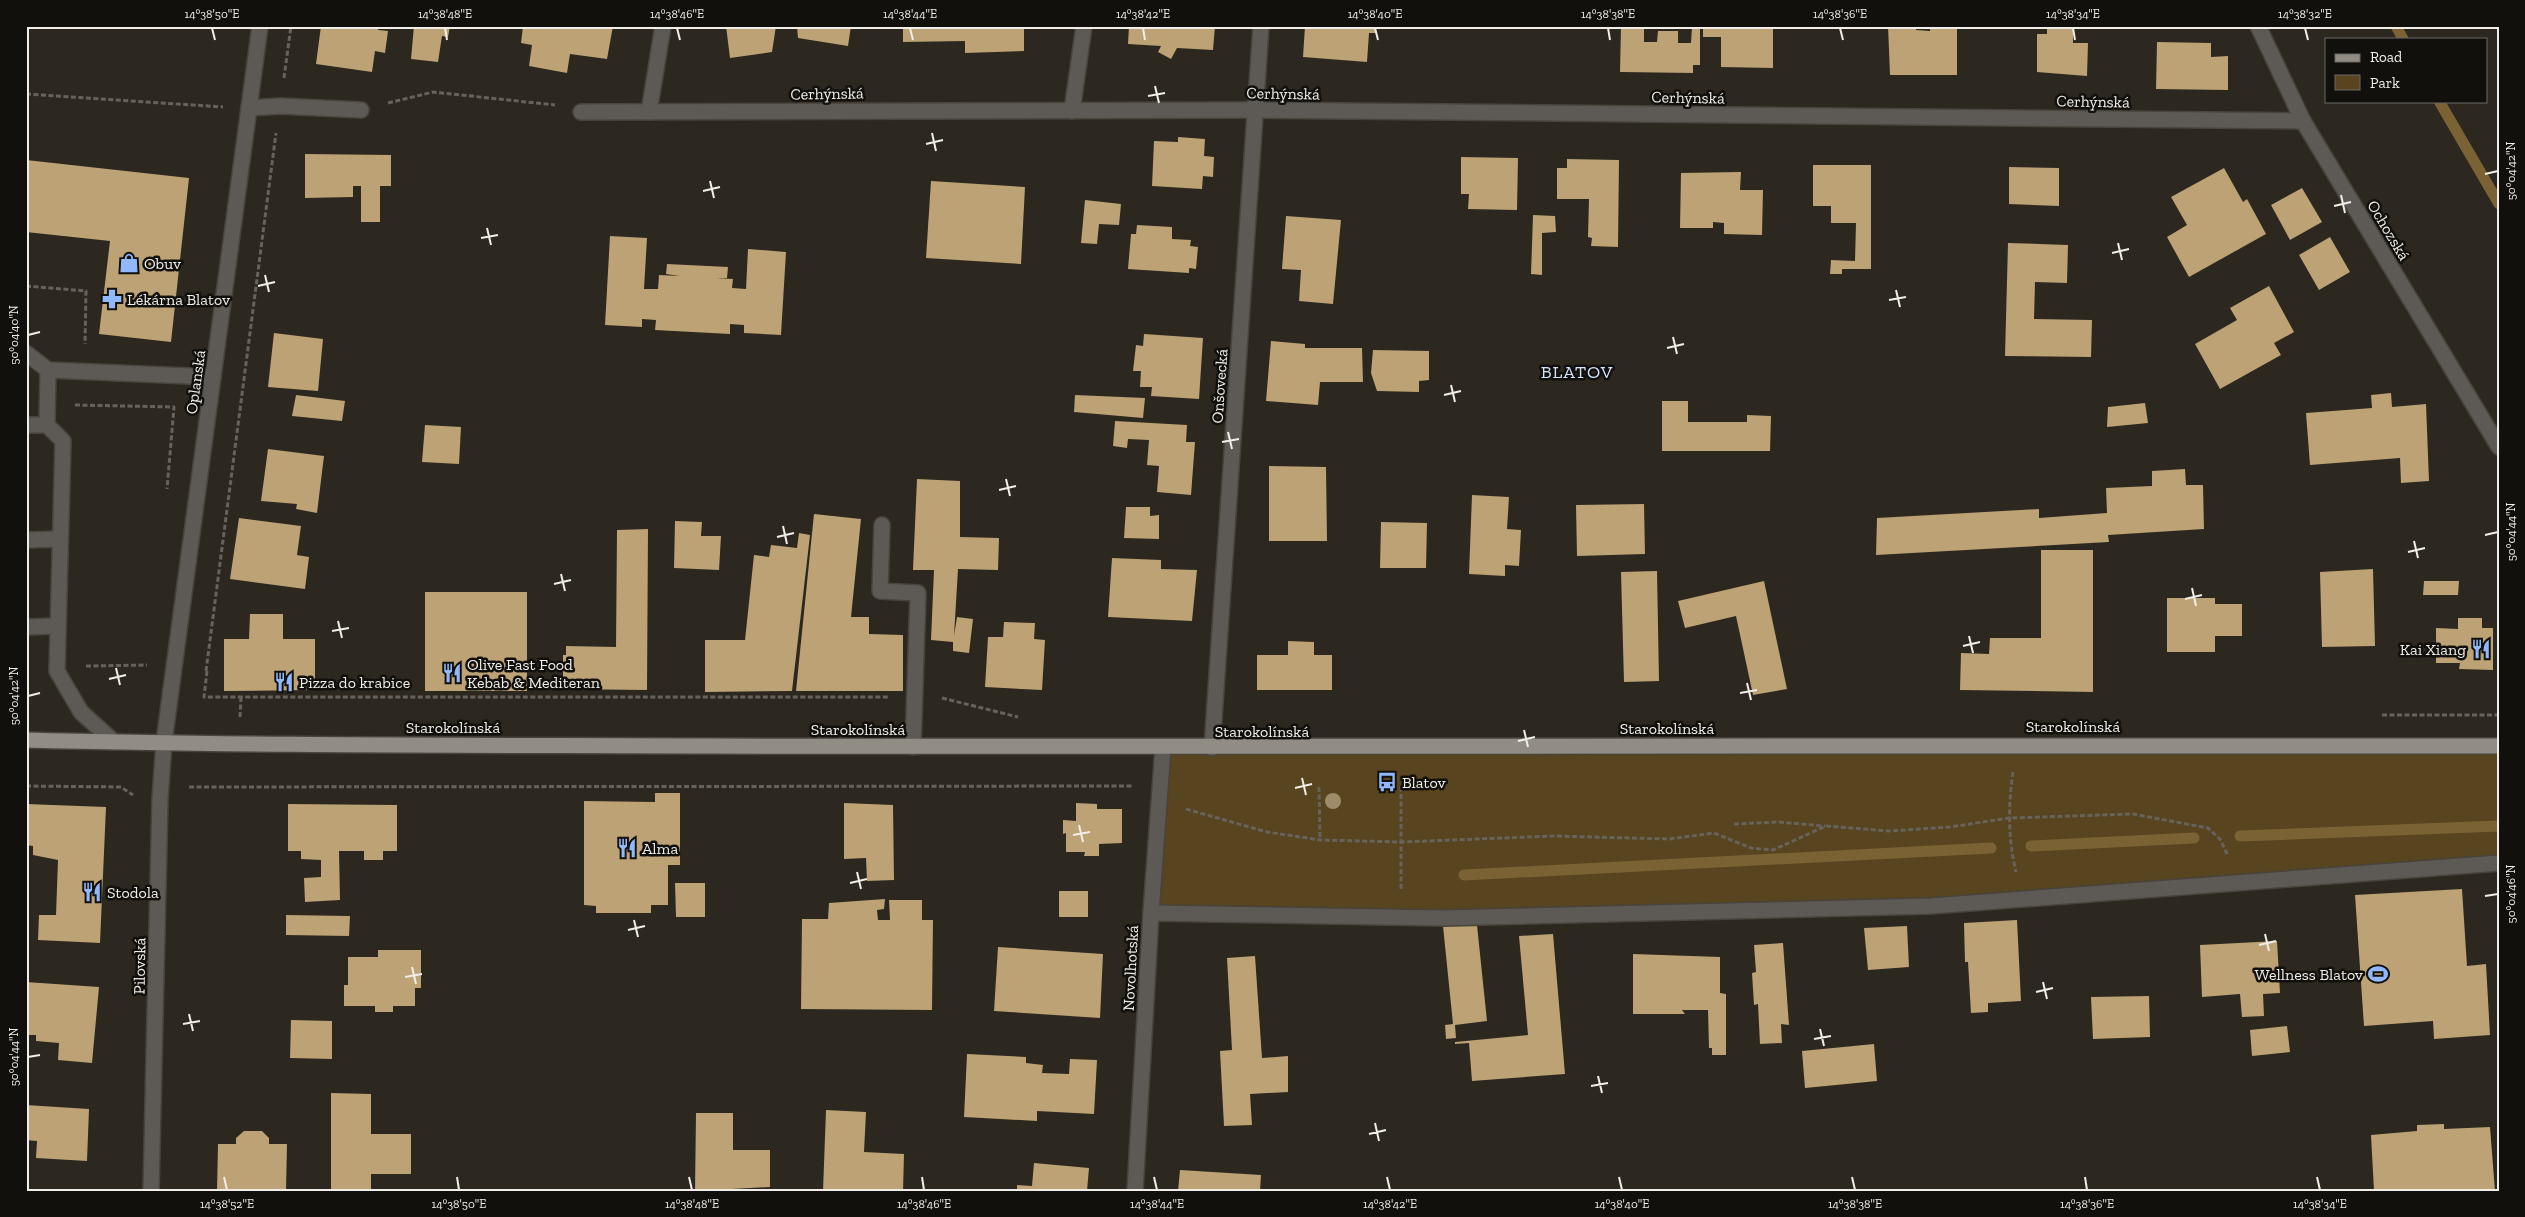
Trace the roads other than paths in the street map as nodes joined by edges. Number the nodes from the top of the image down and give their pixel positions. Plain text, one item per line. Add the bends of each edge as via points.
1 (260, 26) edge
2 (662, 26) edge
3 (1084, 26) edge
4 (1261, 26) edge
5 (2258, 26) edge
6 (249, 108) junction
7 (361, 110) road end
8 (1255, 110) junction
9 (1072, 111) junction
10 (581, 112) road end
11 (649, 112) junction
12 (2303, 121) junction
13 (26, 353) edge
14 (48, 370) junction
15 (213, 377) junction
16 (26, 425) edge
17 (47, 425) junction
18 (2499, 447) edge
19 (882, 525) dead end
20 (60, 539) junction
21 (26, 540) edge
22 (58, 626) junction
23 (26, 627) edge
24 (26, 740) edge
25 (114, 742) junction
26 (164, 742) junction
27 (2499, 746) edge
28 (913, 747) junction
29 (1164, 748) junction
30 (1212, 748) junction
31 (2499, 863) edge
32 (1151, 913) junction
33 (151, 1191) edge
34 (1134, 1191) edge

1 - 6 street, Oplanská
2 - 11 street
3 - 9 street
4 - 8 street, Onšovecká
5 - 12 street, Ochozská
6 - 7 street via 280,106
6 - 15 street, Oplanská
8 - 9 street, Cerhýnská
8 - 12 street, Cerhýnská
8 - 30 street, Onšovecká
9 - 11 street, Cerhýnská
10 - 11 street, Cerhýnská
12 - 18 street, Ochozská
13 - 14 street
14 - 15 street
14 - 17 street
15 - 26 street, Oplanská
16 - 17 street
17 - 20 street via 63,440
19 - 28 street via 880,591 918,592
20 - 21 street
20 - 22 street
22 - 23 street
22 - 25 street via 58,671 81,712
24 - 25 main road, Starokolínská
25 - 26 main road, Starokolínská
26 - 28 main road, Starokolínská
26 - 33 street, Pilovská
27 - 30 main road, Starokolínská via 2019,744
28 - 29 main road, Starokolínská
29 - 30 main road, Starokolínská
29 - 32 street, Novolhotská
31 - 32 street via 1931,906 1401,917
32 - 34 street, Novolhotská

